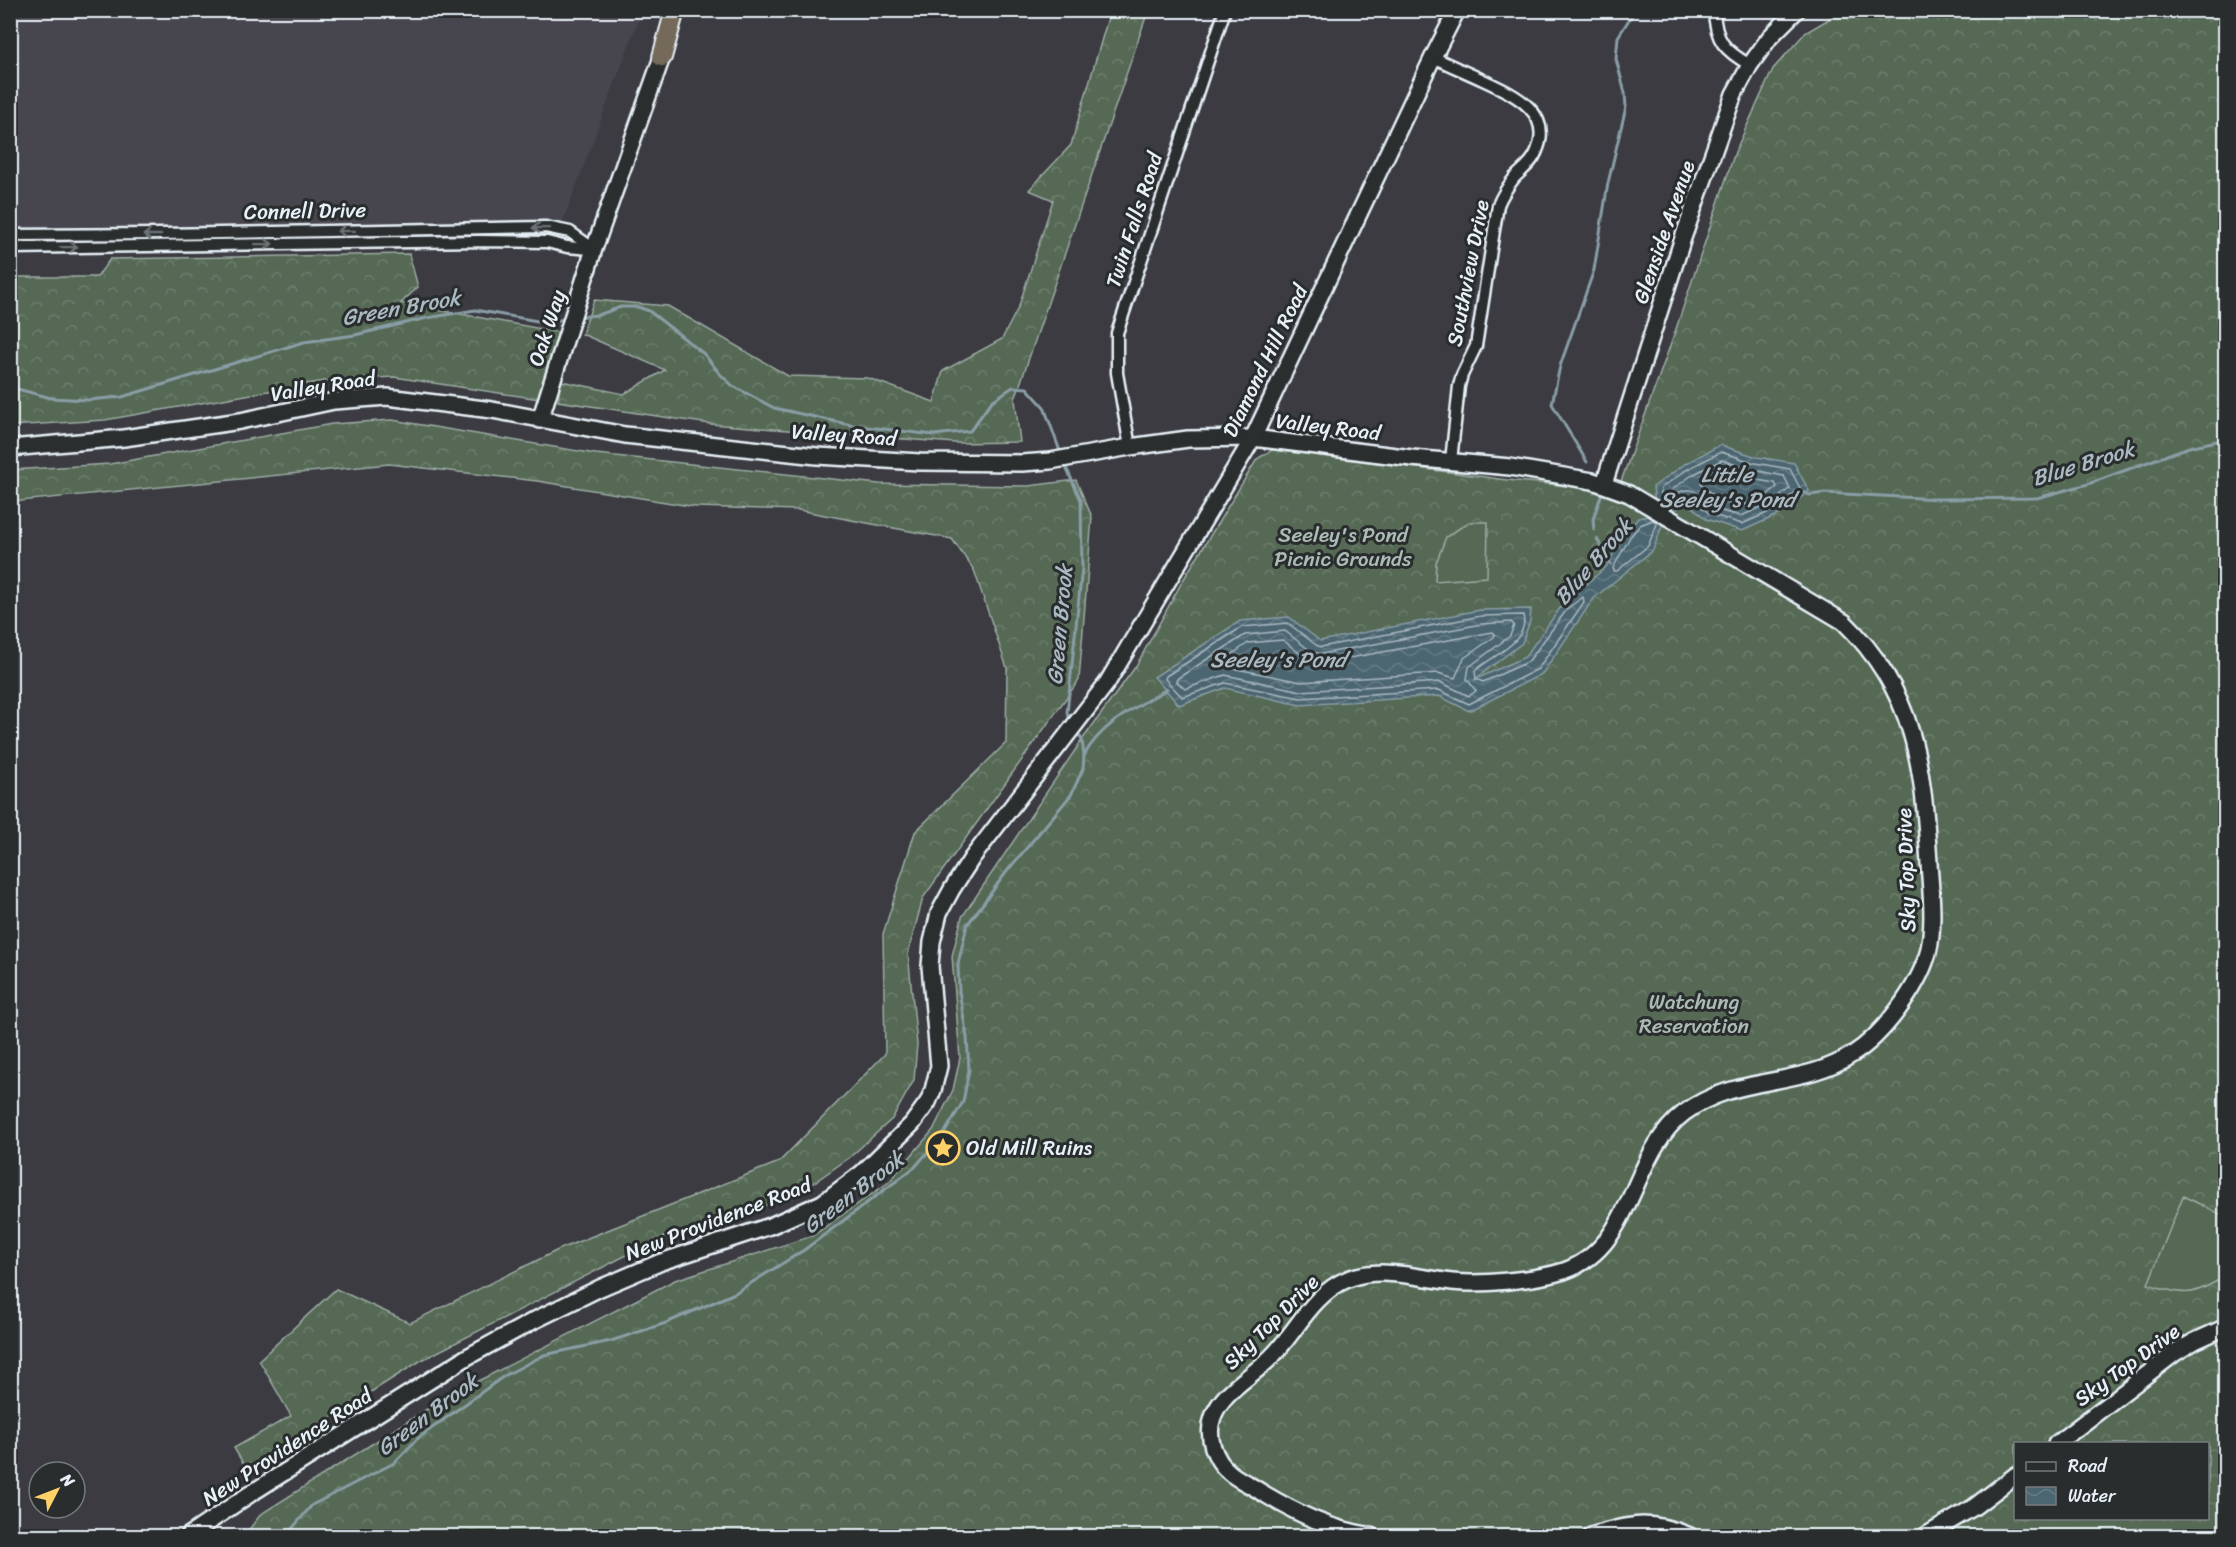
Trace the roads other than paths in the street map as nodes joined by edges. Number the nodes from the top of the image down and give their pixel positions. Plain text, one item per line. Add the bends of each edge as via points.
1 (675, 10) edge
2 (1225, 10) edge
3 (1456, 10) edge
4 (1714, 10) edge
5 (1797, 10) edge
6 (662, 57) joint
7 (1432, 57) junction
8 (1750, 65) junction
9 (10, 235) edge
10 (10, 248) edge
11 (594, 249) junction
12 (540, 420) junction
13 (1253, 438) junction
14 (1130, 447) junction
15 (10, 448) edge
16 (1451, 461) junction
17 (1604, 484) junction
18 (1669, 519) joint
19 (1084, 714) joint
20 (2226, 1327) edge
21 (2057, 1442) edge
22 (2014, 1477) edge
23 (189, 1536) edge
24 (1372, 1536) edge
25 (1591, 1536) edge
26 (1690, 1536) edge
27 (1925, 1536) edge

1 - 6 highway
2 - 14 street, Twin Falls Road via 1117,333 1117,373
3 - 7 main road, Diamond Hill Road
4 - 8 street via 1720,41
5 - 8 main road, Glenside Avenue
6 - 11 main road
7 - 13 main road, Diamond Hill Road
7 - 16 street, Southview Drive via 1518,97 1536,117 1540,133 1537,152 1508,186 1498,205 1476,346 1459,386
8 - 17 main road, Glenside Avenue via 1734,94 1683,238
11 -> 9 street, Connell Drive via 570,232 546,227
10 -> 11 street, Connell Drive via 478,241 547,242
11 - 12 main road, Oak Way
12 - 14 main road, Valley Road via 625,435 817,456 931,462 1050,461
12 - 15 main road, Valley Road via 409,398 366,397 134,437
13 - 14 main road, Valley Road via 1188,439
13 - 16 main road, Valley Road
13 - 19 main road, Diamond Hill Road via 1120,662
16 - 17 main road, Valley Road
17 - 18 main road, Valley Road
18 - 24 main road, Sky Top Drive via 1844,622 1880,664 1905,711 1919,759 1926,806 1932,921 1927,957 1894,1013 1854,1054 1821,1070 1733,1088 1682,1115 1664,1133 1649,1158 1616,1229 1583,1262 1544,1276 1484,1282 1373,1273 1348,1279 1328,1291 1273,1355 1222,1400 1212,1419 1210,1435 1215,1455 1229,1472 1294,1512 1322,1524
19 - 23 main road, New Providence Road via 972,858 939,914 930,966 939,1056 937,1078 920,1115 874,1163 831,1197 800,1214 661,1263 525,1325 467,1357
20 - 21 main road, Sky Top Drive via 2175,1353
22 - 27 main road via 1974,1507
25 - 26 main road via 1635,1524

